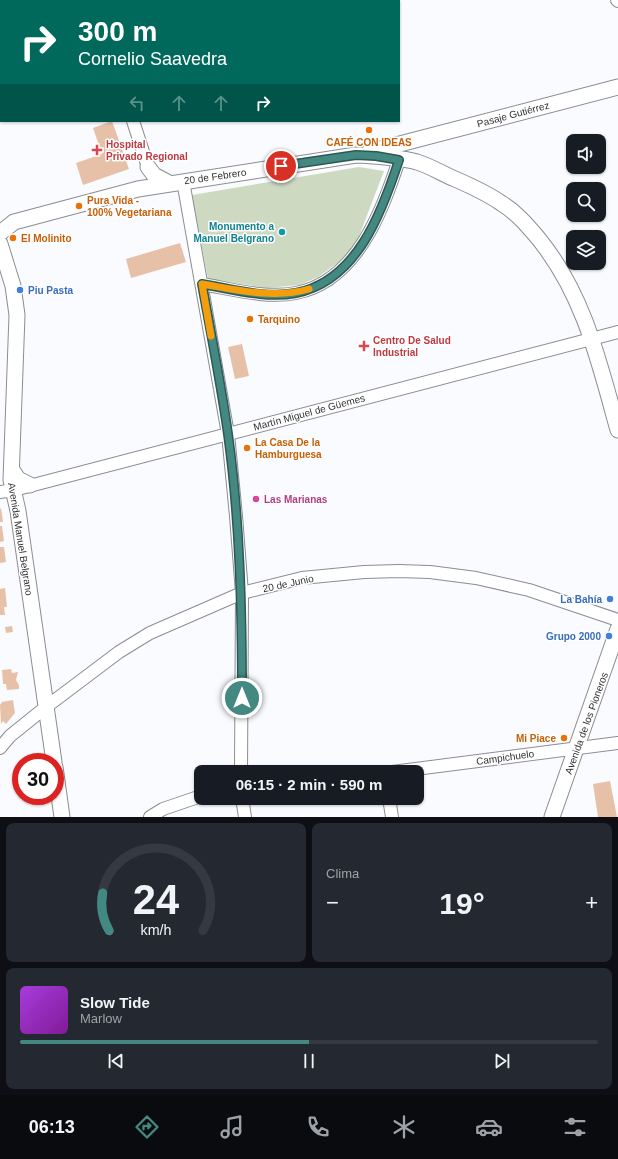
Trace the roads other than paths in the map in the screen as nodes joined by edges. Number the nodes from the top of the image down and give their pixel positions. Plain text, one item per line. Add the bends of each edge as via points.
1 (618, 87) edge
2 (133, 122) edge
3 (407, 142) junction
4 (356, 155) junction
5 (399, 160) junction
6 (148, 167) junction
7 (176, 182) junction
8 (138, 189) junction
9 (7, 220) edge
10 (0, 233) edge
11 (0, 244) edge
12 (0, 257) edge
13 (8, 270) junction
14 (202, 284) junction
15 (618, 332) edge
16 (593, 338) junction
17 (618, 430) edge
18 (228, 434) junction
19 (12, 470) junction
20 (30, 485) junction
21 (7, 491) edge
22 (242, 593) junction
23 (618, 620) edge
24 (618, 629) edge
25 (46, 707) junction
26 (618, 743) edge
27 (0, 748) edge
28 (577, 748) junction
29 (53, 753) edge
30 (242, 765) edge
31 (424, 768) edge
32 (194, 798) edge
33 (60, 805) edge
34 (243, 805) edge
35 (390, 805) edge
36 (62, 817) edge
37 (150, 817) edge
38 (245, 817) edge
39 (392, 817) edge
40 (552, 817) edge

1 - 3 main road, Pasaje Gutiérrez
2 - 6 street
3 - 4 main road, Pasaje Gutiérrez
3 - 5 main road
4 - 5 main road, 20 de Febrero
4 - 7 main road, 20 de Febrero
5 - 14 street via 390,188 358,251 341,270 318,286 295,293 264,294
5 - 16 main road, 20 de Febrero via 417,162 482,191 522,219 562,271
6 - 7 main road via 154,175
6 - 8 main road via 147,176
7 - 8 main road, 20 de Febrero
7 - 14 street
8 - 9 main road, 20 de Febrero
9 - 10 main road, 20 de Febrero
11 - 13 main road, Avenida Manuel Belgrano
12 - 13 main road
13 - 19 main road, Avenida Manuel Belgrano via 17,315
14 - 18 street
15 - 16 street, Martín Miguel de Güemes
16 - 17 main road
16 - 18 street, Martín Miguel de Güemes
18 - 20 street, Martín Miguel de Güemes
18 - 22 street
19 - 20 main road via 18,479
19 - 21 main road, Avenida Manuel Belgrano
20 - 21 street, Martín Miguel de Güemes
21 - 25 main road, Avenida Manuel Belgrano
22 - 23 street, 20 de Junio via 302,578 334,574 430,572 476,578 530,590
22 - 25 street, 20 de Junio via 150,633 118,652
22 - 30 street
24 - 28 main road, Avenida de los Pioneros
25 - 27 street, 20 de Junio via 10,736
25 - 29 main road, Avenida Manuel Belgrano
26 - 28 street, Campichuelo
28 - 31 street, Campichuelo
28 - 40 main road, Avenida de los Pioneros
32 - 37 street via 163,809
33 - 36 main road
34 - 38 street
35 - 39 street

